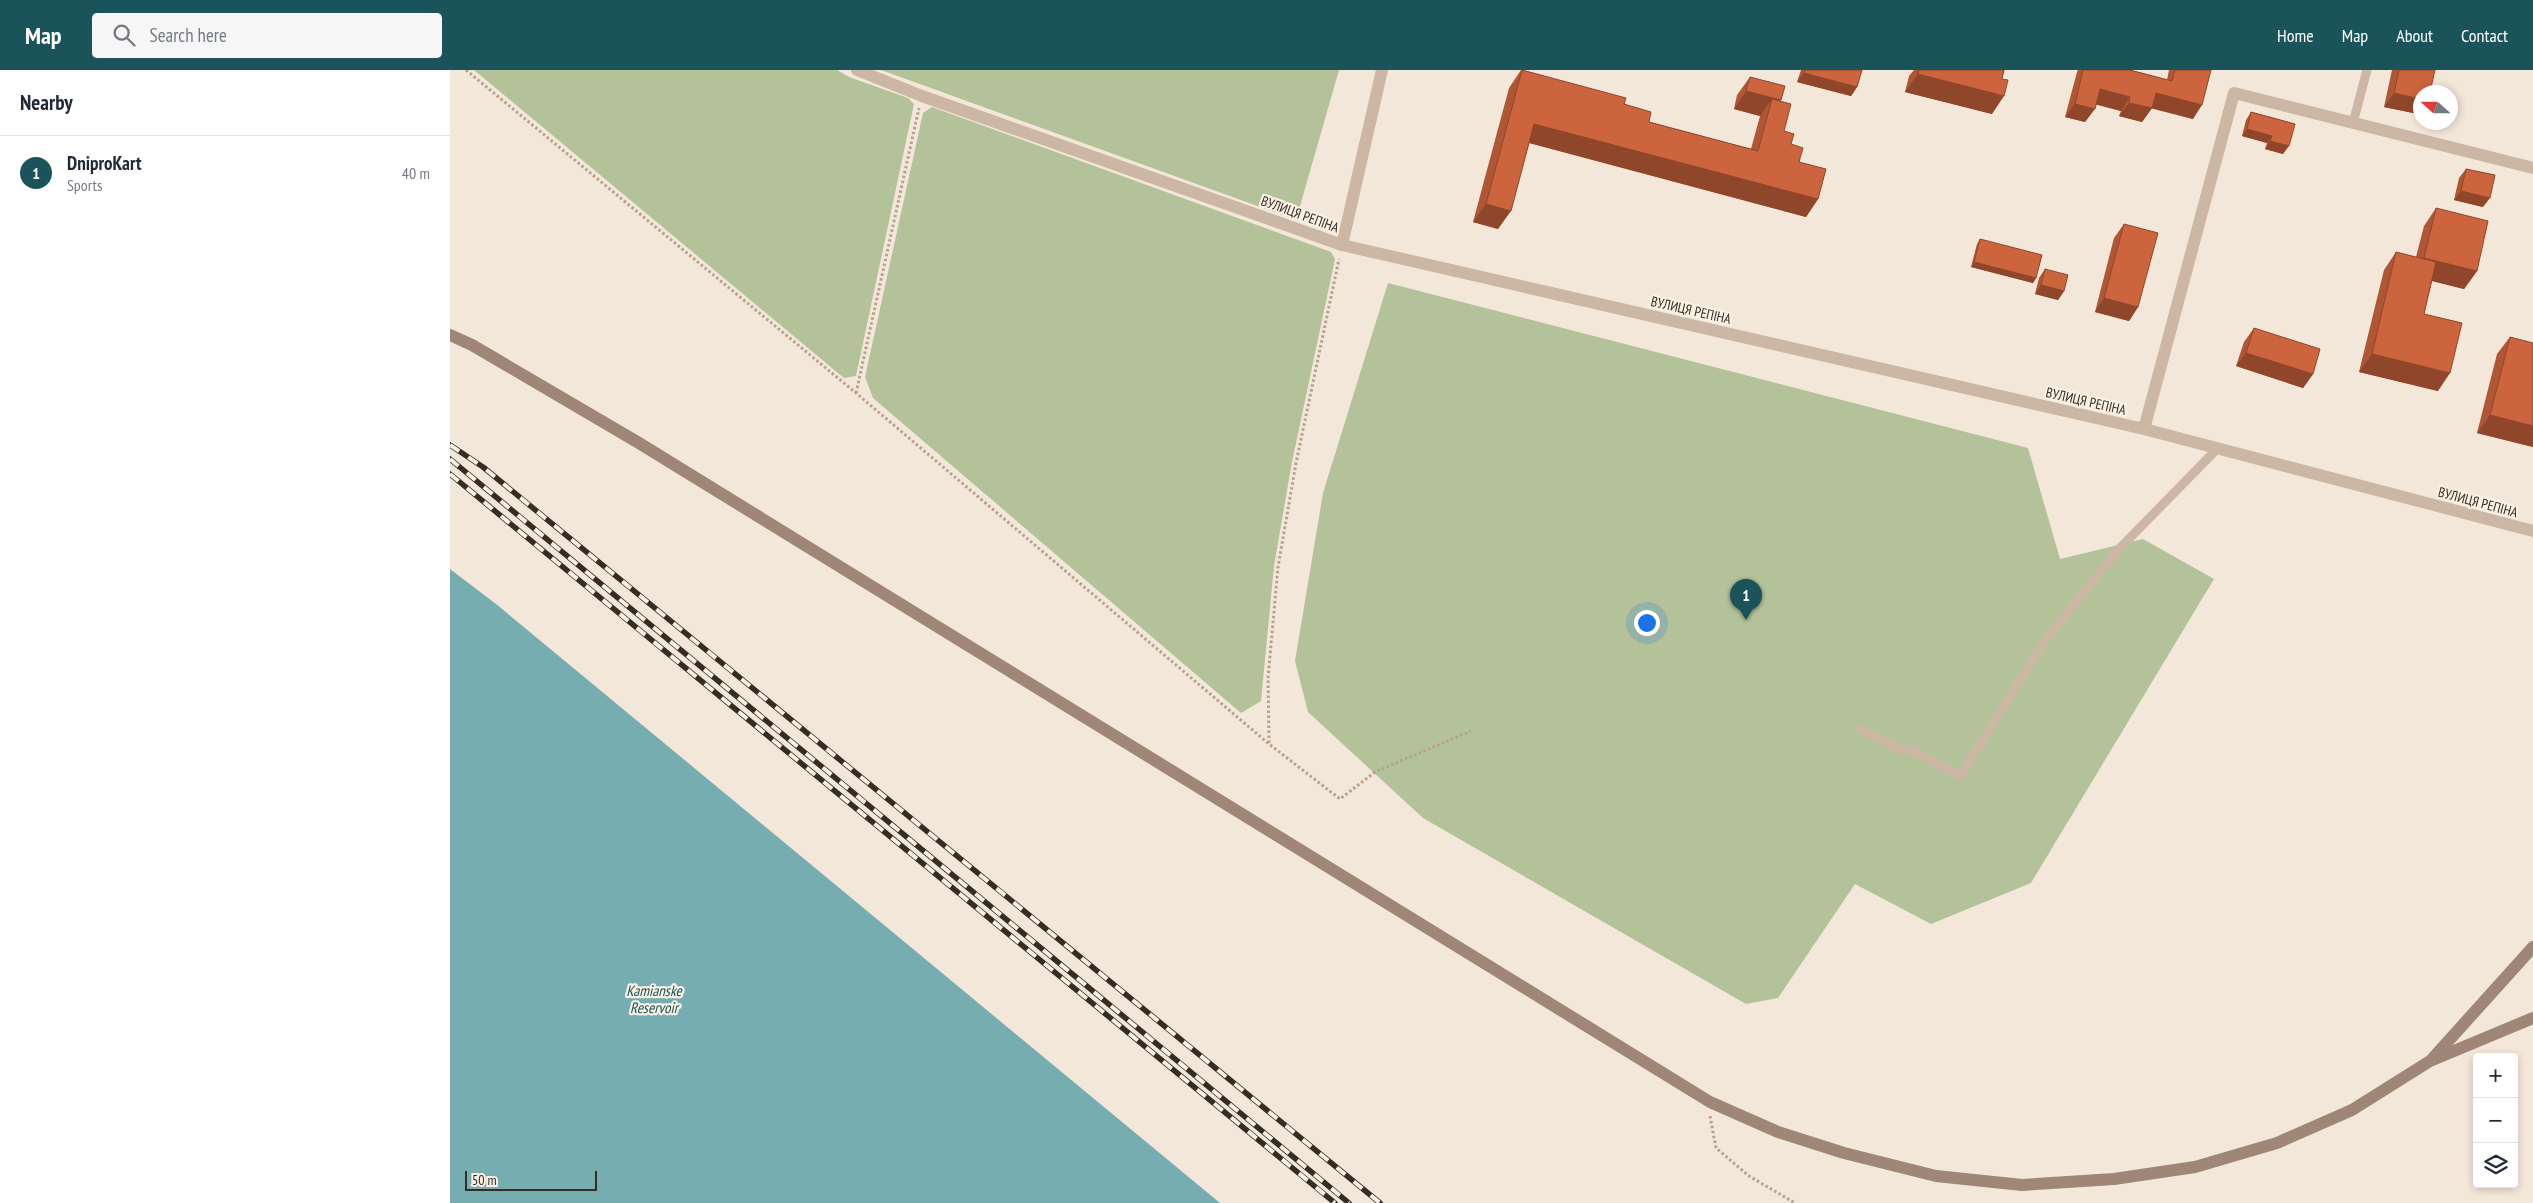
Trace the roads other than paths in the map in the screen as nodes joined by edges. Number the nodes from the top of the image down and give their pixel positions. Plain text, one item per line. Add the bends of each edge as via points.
1 (857, 70) edge
2 (1382, 70) edge
3 (2367, 70) edge
4 (2353, 123) junction
5 (2533, 168) edge
6 (1342, 245) junction
7 (450, 335) edge
8 (2144, 429) junction
9 (2217, 449) junction
10 (2533, 531) edge
11 (1860, 729) dead end
12 (2533, 947) edge
13 (2533, 1018) edge
14 (2430, 1061) junction

1 - 6 street, ВУЛИЦЯ РЕПІНА
2 - 6 street
3 - 4 lane
4 - 5 street
4 - 8 street via 2234,93
6 - 8 street, ВУЛИЦЯ РЕПІНА
7 - 14 main road via 639,443 1710,1102 1778,1132 1844,1153 1936,1176 2022,1185 2114,1179 2195,1167 2277,1143 2352,1110
8 - 9 street, ВУЛИЦЯ РЕПІНА
9 - 10 street, ВУЛИЦЯ РЕПІНА
9 - 11 lane via 2118,550 2046,639 1960,776 1912,750 1902,750
12 - 14 main road
13 - 14 main road

